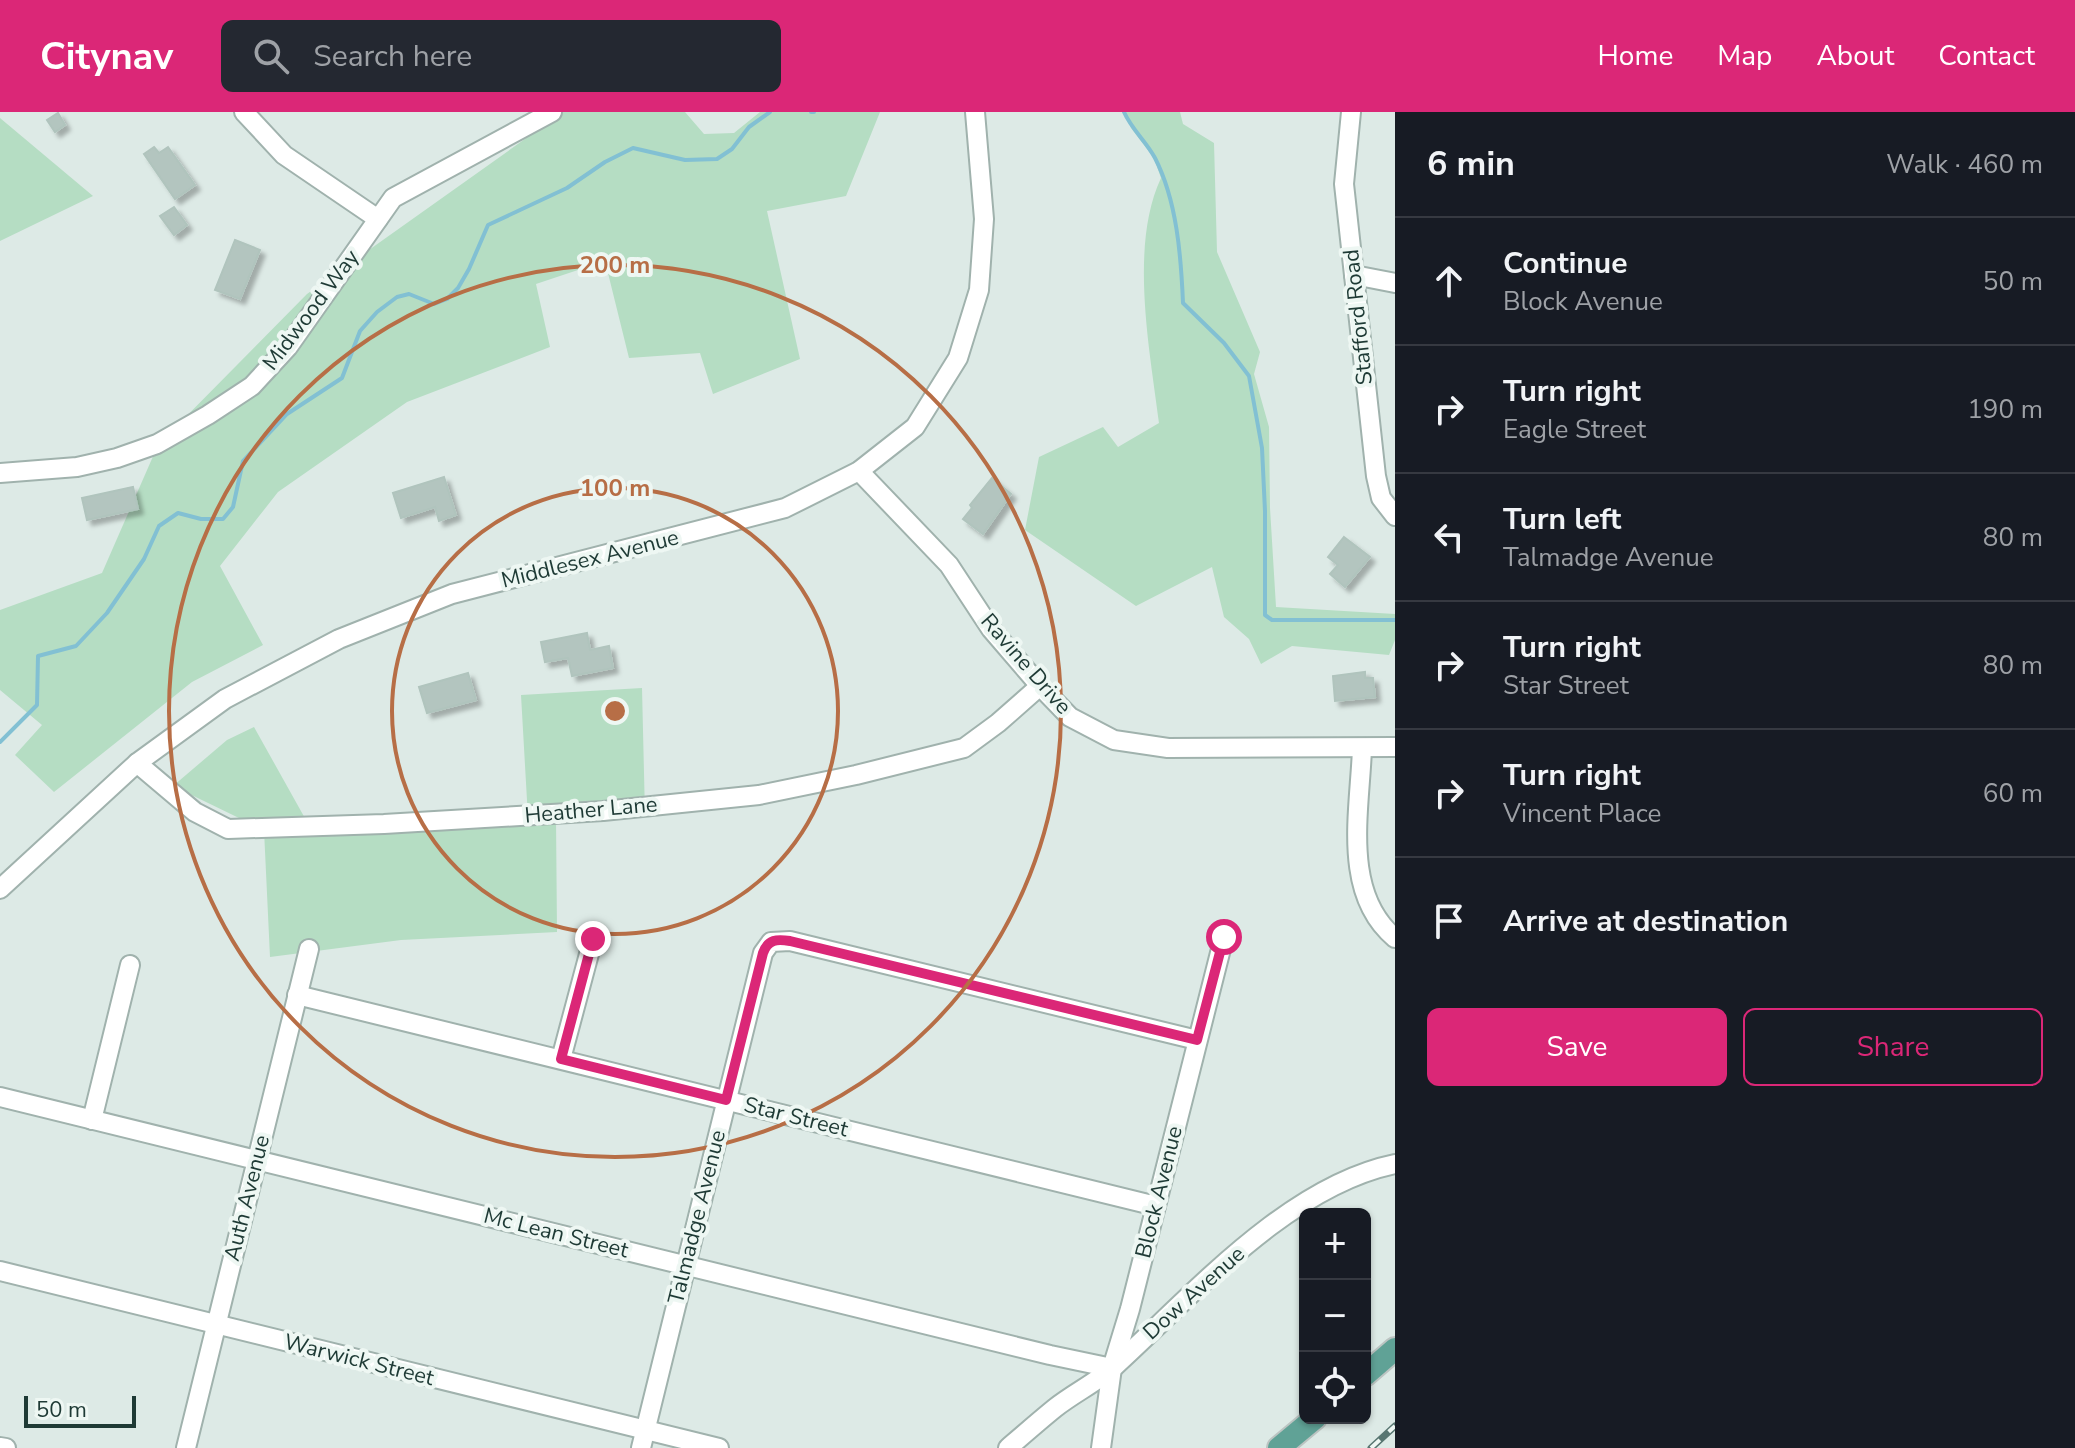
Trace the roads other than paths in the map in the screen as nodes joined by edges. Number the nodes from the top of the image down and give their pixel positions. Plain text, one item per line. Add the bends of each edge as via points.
1 (244, 112) edge
2 (552, 112) edge
3 (975, 112) edge
4 (1351, 112) edge
5 (378, 219) junction
6 (1354, 275) junction
7 (1395, 283) edge
8 (859, 471) junction
9 (0, 473) edge
10 (1395, 516) edge
11 (1040, 686) junction
12 (1395, 747) edge
13 (1362, 748) junction
14 (137, 763) junction
15 (0, 889) edge
16 (1224, 937) dead end
17 (1395, 938) edge
18 (593, 939) dead end
19 (309, 949) dead end
20 (130, 965) dead end
21 (297, 995) junction
22 (1197, 1040) junction
23 (561, 1059) junction
24 (0, 1097) edge
25 (726, 1100) junction
26 (92, 1120) junction
27 (256, 1160) junction
28 (1395, 1164) edge
29 (1156, 1206) junction
30 (686, 1265) junction
31 (0, 1271) edge
32 (217, 1324) junction
33 (1395, 1349) edge
34 (1112, 1368) junction
35 (1371, 1370) edge
36 (1308, 1424) edge
37 (643, 1439) edge
38 (186, 1448) edge
39 (719, 1448) edge
40 (1008, 1448) edge
41 (1101, 1448) edge
42 (1279, 1448) edge

1 - 5 street via 284,155
2 - 5 street, Midwood Way via 393,198
3 - 8 street, Middlesex Avenue via 984,219 979,290 958,358 915,427
4 - 6 street, Stafford Road via 1344,184
5 - 9 street, Midwood Way via 288,347 252,386 157,444 117,458
6 - 7 street
6 - 10 street, Stafford Road via 1376,476 1381,498
8 - 11 street, Ravine Drive via 949,565 991,629
8 - 14 street, Middlesex Avenue via 785,508 452,594 353,634 225,699
11 - 13 street, Ravine Drive via 1070,717 1114,740 1146,746
11 - 14 street, Heather Lane via 964,748 759,795 603,811 228,829 195,812
12 - 13 street, Ravine Drive
13 - 17 street via 1359,872 1368,904
14 - 15 street, Middlesex Avenue
16 - 22 street, Block Avenue
18 - 23 street
19 - 21 street, Auth Avenue
20 - 26 street
21 - 23 street, Star Street
21 - 27 street, Auth Avenue
22 - 25 street, Talmadge Avenue via 790,941 771,942 763,953
22 - 29 street, Block Avenue
23 - 25 street, Star Street
24 - 26 street, Mc Lean Street
25 - 29 street, Star Street
25 - 30 street, Talmadge Avenue
26 - 27 street, Mc Lean Street
27 - 30 street, Mc Lean Street
27 - 32 street, Auth Avenue
28 - 34 street, Dow Avenue via 1320,1194 1267,1229
29 - 34 street, Block Avenue
30 - 34 street, Mc Lean Street
30 - 37 street, Talmadge Avenue
31 - 32 street, Warwick Street
32 - 37 street, Warwick Street
32 - 38 street, Auth Avenue
33 - 35 main road
34 - 40 street, Dow Avenue
34 - 41 street, Block Avenue
36 - 42 main road
37 - 39 street, Warwick Street

